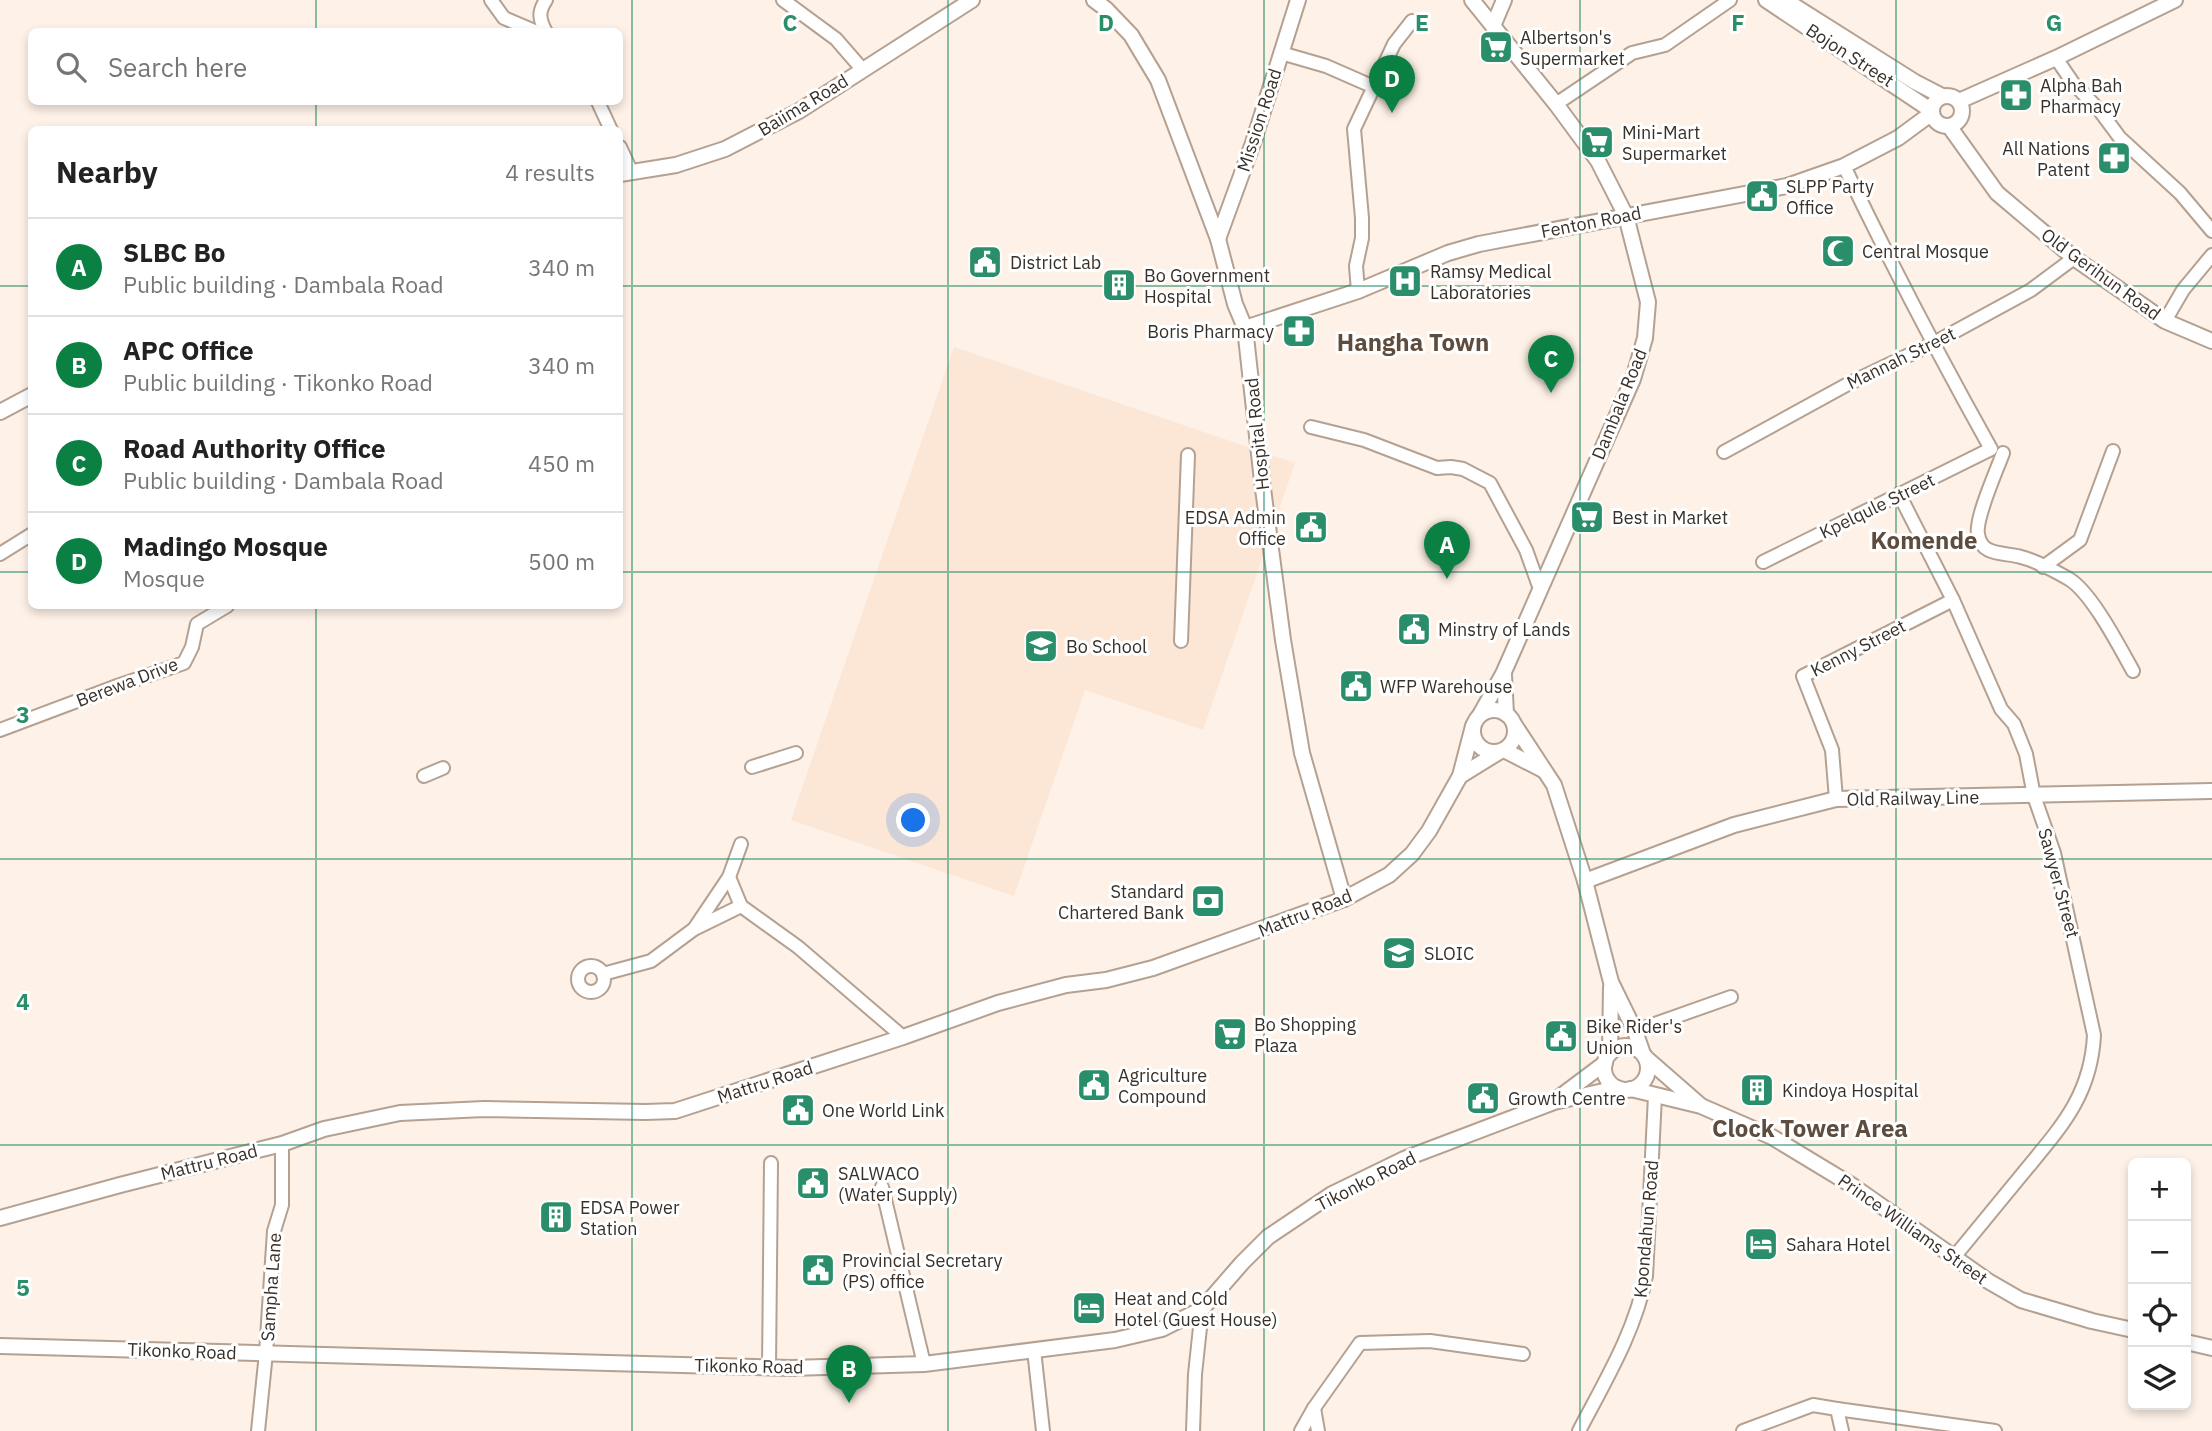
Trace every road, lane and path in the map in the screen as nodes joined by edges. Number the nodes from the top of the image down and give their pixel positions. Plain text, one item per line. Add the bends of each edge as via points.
1 (491, 0) edge
2 (546, 0) edge
3 (783, 0) edge
4 (972, 0) edge
5 (1094, 0) edge
6 (1298, 0) edge
7 (1472, 0) edge
8 (1504, 0) edge
9 (1730, 0) edge
10 (1766, 0) edge
11 (1785, 0) edge
12 (2175, 0) edge
13 (1412, 21) dead end
14 (1493, 26) junction
15 (528, 28) edge
16 (544, 28) edge
17 (1281, 53) junction
18 (2056, 58) junction
19 (862, 69) junction
20 (1374, 87) junction
21 (1942, 96) junction
22 (1959, 101) junction
23 (1556, 104) junction
24 (599, 105) edge
25 (1932, 112) junction
26 (609, 126) edge
27 (1950, 126) junction
28 (1844, 166) junction
29 (625, 173) edge
30 (1626, 216) junction
31 (2212, 231) edge
32 (1218, 239) junction
33 (2212, 255) edge
34 (2074, 258) junction
35 (1358, 291) junction
36 (2165, 321) junction
37 (1245, 328) junction
38 (2212, 341) edge
39 (1932, 344) junction
40 (28, 397) edge
41 (0, 412) edge
42 (1311, 427) dead end
43 (1997, 451) junction
44 (2113, 451) dead end
45 (1724, 452) dead end
46 (1188, 456) dead end
47 (1899, 494) junction
48 (28, 537) edge
49 (0, 555) edge
50 (1763, 562) dead end
51 (2043, 566) junction
52 (1540, 589) junction
53 (1953, 600) junction
54 (222, 609) edge
55 (1181, 641) dead end
56 (2133, 671) dead end
57 (1503, 674) junction
58 (1510, 719) junction
59 (1477, 721) junction
60 (0, 730) edge
61 (1501, 751) junction
62 (796, 753) dead end
63 (752, 767) dead end
64 (443, 768) dead end
65 (1548, 773) junction
66 (424, 776) dead end
67 (1460, 776) junction
68 (2212, 791) edge
69 (2034, 796) junction
70 (1836, 799) junction
71 (741, 844) dead end
72 (729, 877) junction
73 (1585, 881) junction
74 (1344, 899) junction
75 (741, 906) junction
76 (694, 929) junction
77 (603, 974) dead end
78 (1611, 982) junction
79 (1731, 997) dead end
80 (1635, 1031) junction
81 (903, 1037) junction
82 (1644, 1055) junction
83 (1607, 1058) junction
84 (1624, 1088) junction
85 (1655, 1096) junction
86 (1553, 1102) junction
87 (1701, 1106) junction
88 (282, 1144) junction
89 (771, 1163) dead end
90 (882, 1187) dead end
91 (0, 1218) edge
92 (1955, 1256) junction
93 (1202, 1309) junction
94 (2128, 1329) edge
95 (2191, 1343) edge
96 (0, 1346) edge
97 (2212, 1348) edge
98 (1034, 1350) junction
99 (266, 1353) junction
100 (1522, 1354) dead end
101 (924, 1364) junction
102 (769, 1368) junction
103 (1314, 1408) junction
104 (1837, 1409) junction
105 (257, 1431) edge
106 (1043, 1431) edge
107 (1193, 1431) edge
108 (1301, 1431) edge
109 (1318, 1431) edge
110 (1578, 1431) edge
111 (1743, 1431) edge
112 (1842, 1431) edge
113 (1995, 1431) edge

1 - 15 street via 504,18
2 - 16 street via 540,10
3 - 19 street via 836,39
4 - 19 street, Baiima Road
5 - 32 street, Hospital Road via 1131,35 1158,80
6 - 17 street, Mission Road
7 - 14 street, Dambala Road
8 - 14 street
9 - 23 street via 1665,45 1632,53
10 - 25 street, Bojon Street
11 - 21 street, Bojon Street
12 - 18 street
13 - 20 street via 1394,44
14 - 23 street, Dambala Road
17 - 20 street
17 - 32 street, Mission Road
18 - 22 street
18 - 31 street via 2120,138
19 - 29 street, Baiima Road via 799,111 725,149 676,165
20 - 35 street via 1354,129 1362,218
21 - 22 street
21 - 25 street
22 - 27 street via 1962,116
23 - 30 street, Dambala Road via 1598,161
24 - 26 street
25 - 27 street via 1939,124
25 - 28 street, Fenton Road via 1898,138
27 - 34 street, Old Gerihun Road via 1997,193
28 - 30 street, Fenton Road via 1787,186
28 - 39 street
30 - 35 street, Fenton Road via 1469,247
30 - 52 street, Dambala Road via 1648,302 1645,338 1633,379
32 - 37 street, Hospital Road
33 - 36 street
34 - 36 street, Old Gerihun Road
34 - 39 street, Mannah Street via 2031,290
35 - 37 street, Fenton Road
36 - 38 street, Old Gerihun Road
37 - 74 street, Hospital Road via 1283,640 1302,753
39 - 43 street
39 - 45 street, Mannah Street
40 - 41 street
42 - 52 street via 1364,440 1437,468 1463,469 1490,483 1526,550
43 - 47 street, Kpelqule Street
43 - 51 street via 1978,536 1997,555 2020,556
44 - 51 street via 2080,540
46 - 55 street
47 - 50 street, Kpelqule Street
47 - 53 street, Sawyer Street
48 - 49 street
51 - 56 street via 2073,581 2105,620
52 - 57 street, Dambala Road
53 - 69 street, Sawyer Street via 2001,709 2014,724 2026,754
53 - 70 street, Kenny Street via 1803,676 1832,750
54 - 60 street, Berewa Drive via 197,624 184,663
57 - 58 street, Dambala Road
57 - 59 street, Dambala Road
58 - 59 street via 1493,710
58 - 61 street via 1514,739
58 - 65 street
59 - 61 street via 1473,733 1479,746
59 - 67 street, Mattru Road
61 - 65 street
61 - 67 street, Mattru Road
62 - 63 street
64 - 66 street
65 - 73 street
67 - 74 street, Mattru Road via 1429,831 1401,866
68 - 69 street, Old Railway Line
69 - 70 street, Old Railway Line
69 - 92 street, Sawyer Street via 2054,853 2091,1012 2093,1052 2084,1087 2068,1118
70 - 73 street, Old Railway Line via 1734,825
71 - 72 street
72 - 75 street
72 - 76 street
73 - 78 street
74 - 81 street, Mattru Road via 1153,968 1010,1000
75 - 76 street
75 - 81 street via 798,947
76 - 77 street via 651,961
78 - 80 street
78 - 83 street
79 - 80 street
80 - 82 street
81 - 88 street, Mattru Road via 675,1111 400,1113 324,1129
82 - 83 street via 1626,1046
82 - 84 street via 1646,1078
82 - 87 street
83 - 84 street via 1605,1075
83 - 86 street
84 - 85 street
84 - 86 street
85 - 87 street
85 - 110 street, Kpondahun Road via 1646,1276 1640,1304
86 - 93 street, Tikonko Road via 1404,1159 1332,1194 1268,1237
87 - 92 street, Prince Williams Street via 1772,1137
88 - 91 street, Mattru Road
88 - 99 street, Sampha Lane via 282,1205 274,1231
89 - 102 street
90 - 101 street
92 - 94 street, Prince Williams Street via 2021,1300
93 - 98 street, Tikonko Road via 1162,1329
93 - 107 street
95 - 97 street
96 - 99 street, Tikonko Road
98 - 101 street, Tikonko Road
98 - 106 street
99 - 102 street, Tikonko Road
99 - 105 street, Sampha Lane
100 - 103 street via 1430,1341 1360,1343
101 - 102 street, Tikonko Road
103 - 108 street
103 - 109 street
104 - 111 street via 1813,1405
104 - 112 street
104 - 113 street

